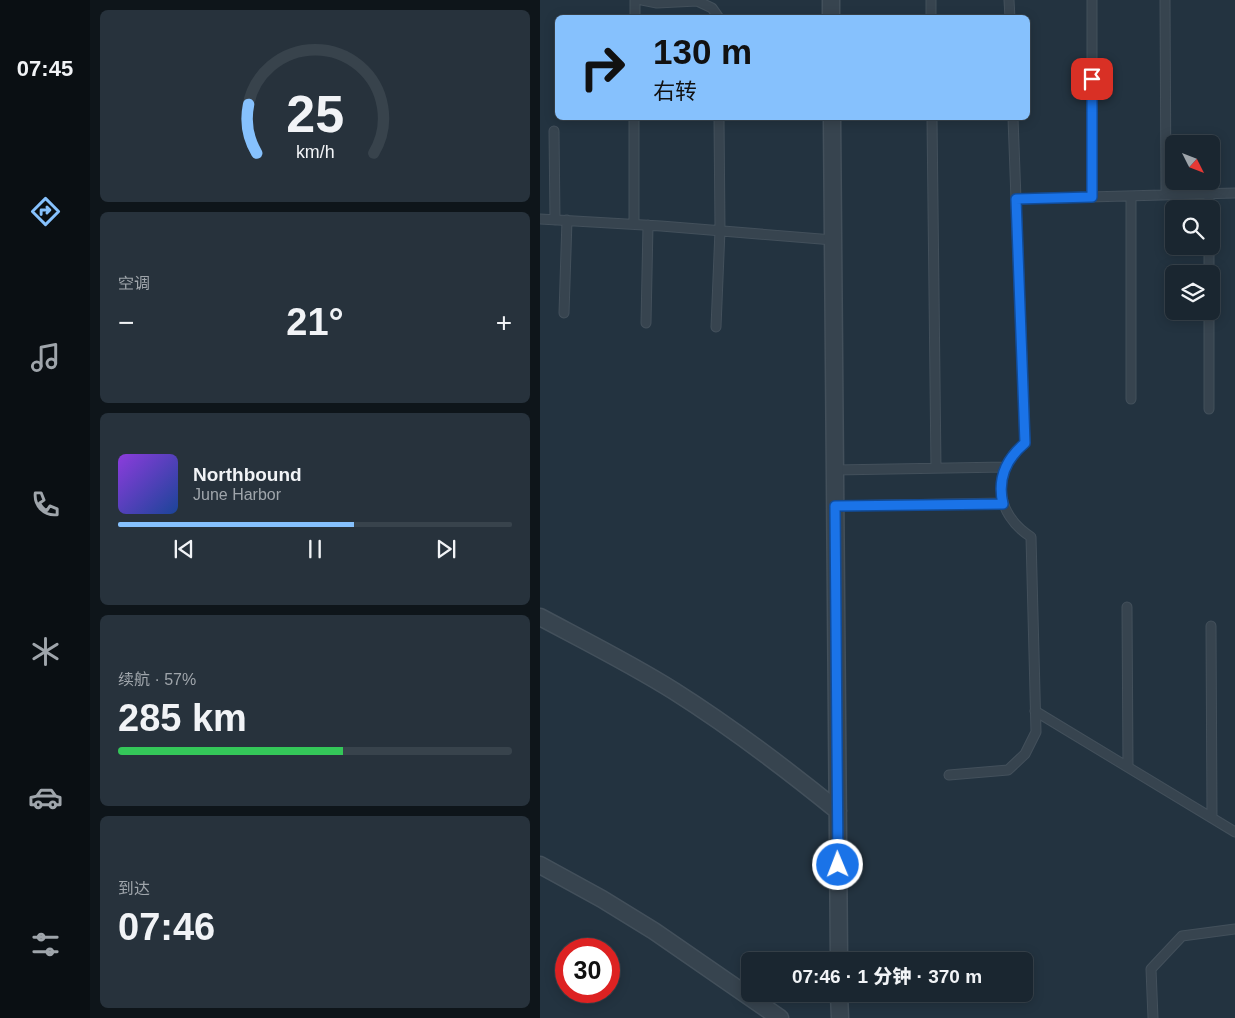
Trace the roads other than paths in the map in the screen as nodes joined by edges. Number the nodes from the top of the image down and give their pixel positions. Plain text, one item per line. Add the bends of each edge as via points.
1 (635, 0) edge
2 (642, 0) edge
3 (831, 0) edge
4 (931, 0) edge
5 (1009, 0) edge
6 (1092, 0) edge
7 (1165, 0) edge
8 (635, 15) edge
9 (717, 15) edge
10 (831, 15) edge
11 (931, 15) edge
12 (1010, 15) edge
13 (634, 120) edge
14 (720, 120) edge
15 (832, 120) edge
16 (932, 120) edge
17 (1013, 120) edge
18 (554, 131) dead end
19 (1209, 193) junction
20 (1235, 193) edge
21 (1166, 195) junction
22 (1131, 196) junction
23 (1092, 197) junction
24 (1016, 199) junction
25 (1209, 200) edge
26 (540, 219) edge
27 (555, 220) junction
28 (567, 220) junction
29 (634, 224) junction
30 (648, 225) junction
31 (720, 230) junction
32 (833, 240) junction
33 (564, 313) dead end
34 (1209, 320) edge
35 (646, 323) dead end
36 (716, 327) dead end
37 (1131, 399) dead end
38 (1209, 409) dead end
39 (1005, 467) junction
40 (936, 468) junction
41 (835, 470) junction
42 (1003, 504) junction
43 (835, 506) junction
44 (1127, 607) dead end
45 (540, 617) edge
46 (1212, 626) dead end
47 (1035, 711) junction
48 (1128, 768) junction
49 (949, 774) dead end
50 (838, 811) junction
51 (1212, 818) junction
52 (1235, 832) edge
53 (540, 865) edge
54 (1235, 929) edge
55 (839, 952) edge
56 (839, 1002) edge
57 (780, 1018) edge
58 (840, 1018) edge
59 (1153, 1018) edge

1 - 8 lane
2 - 9 lane via 697,1 712,8
3 - 10 street
4 - 11 lane
5 - 12 lane
6 - 23 lane
7 - 21 lane
13 - 29 lane
14 - 31 lane
15 - 32 street
16 - 40 lane
17 - 24 lane
18 - 27 lane
19 - 20 lane
19 - 21 lane
19 - 25 lane
21 - 22 lane
22 - 23 lane
22 - 37 lane
23 - 24 lane
24 - 39 lane via 1025,443
26 - 27 lane
27 - 28 lane
28 - 29 lane
28 - 33 lane
29 - 30 lane
30 - 31 lane
30 - 35 lane
31 - 32 lane
31 - 36 lane
32 - 41 street
34 - 38 lane
39 - 40 lane
39 - 42 lane via 1001,488
40 - 41 lane
41 - 43 street
42 - 43 lane
42 - 47 lane via 1015,524 1031,537
43 - 50 street
44 - 48 lane
45 - 50 street via 705,712 761,750
46 - 51 lane
47 - 48 lane
47 - 49 lane via 1036,732 1031,744 1008,770
48 - 51 lane
50 - 55 street
51 - 52 lane
53 - 57 street via 654,931
54 - 59 lane via 1182,936 1151,969
56 - 58 street

